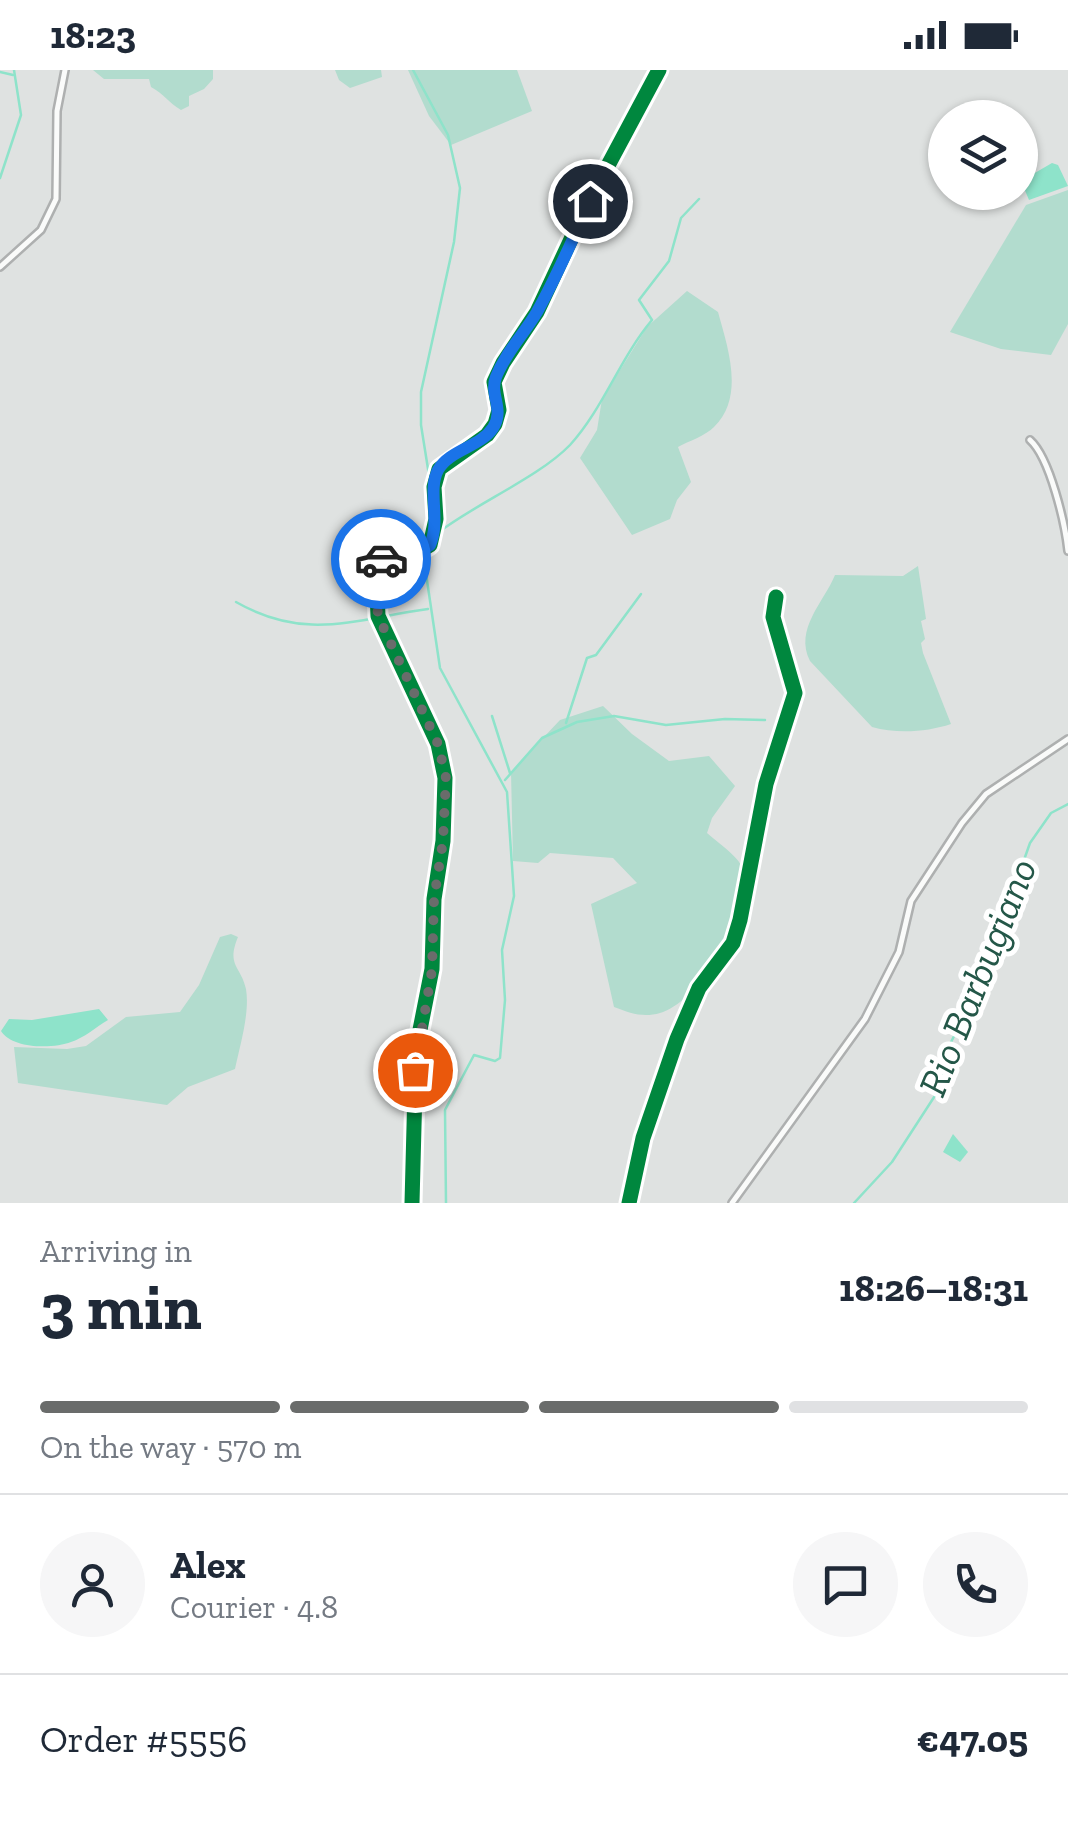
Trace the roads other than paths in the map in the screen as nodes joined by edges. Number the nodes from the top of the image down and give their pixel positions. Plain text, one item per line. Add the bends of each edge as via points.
1 (65, 70) edge
2 (660, 70) edge
3 (0, 267) edge
4 (1030, 440) dead end
5 (1068, 551) edge
6 (776, 597) dead end
7 (1068, 738) edge
8 (412, 1203) edge
9 (630, 1203) edge
10 (732, 1203) edge

1 - 3 street via 57,111 56,199 41,230
2 - 8 street via 494,382 495,424 439,468 430,545 376,566 378,616 438,744 446,778 432,970 416,1050
4 - 5 street via 1043,462
6 - 9 street via 773,617 795,693 766,784 737,932 677,1039 643,1138
7 - 10 street via 990,791 962,823 916,890 899,952 865,1019

